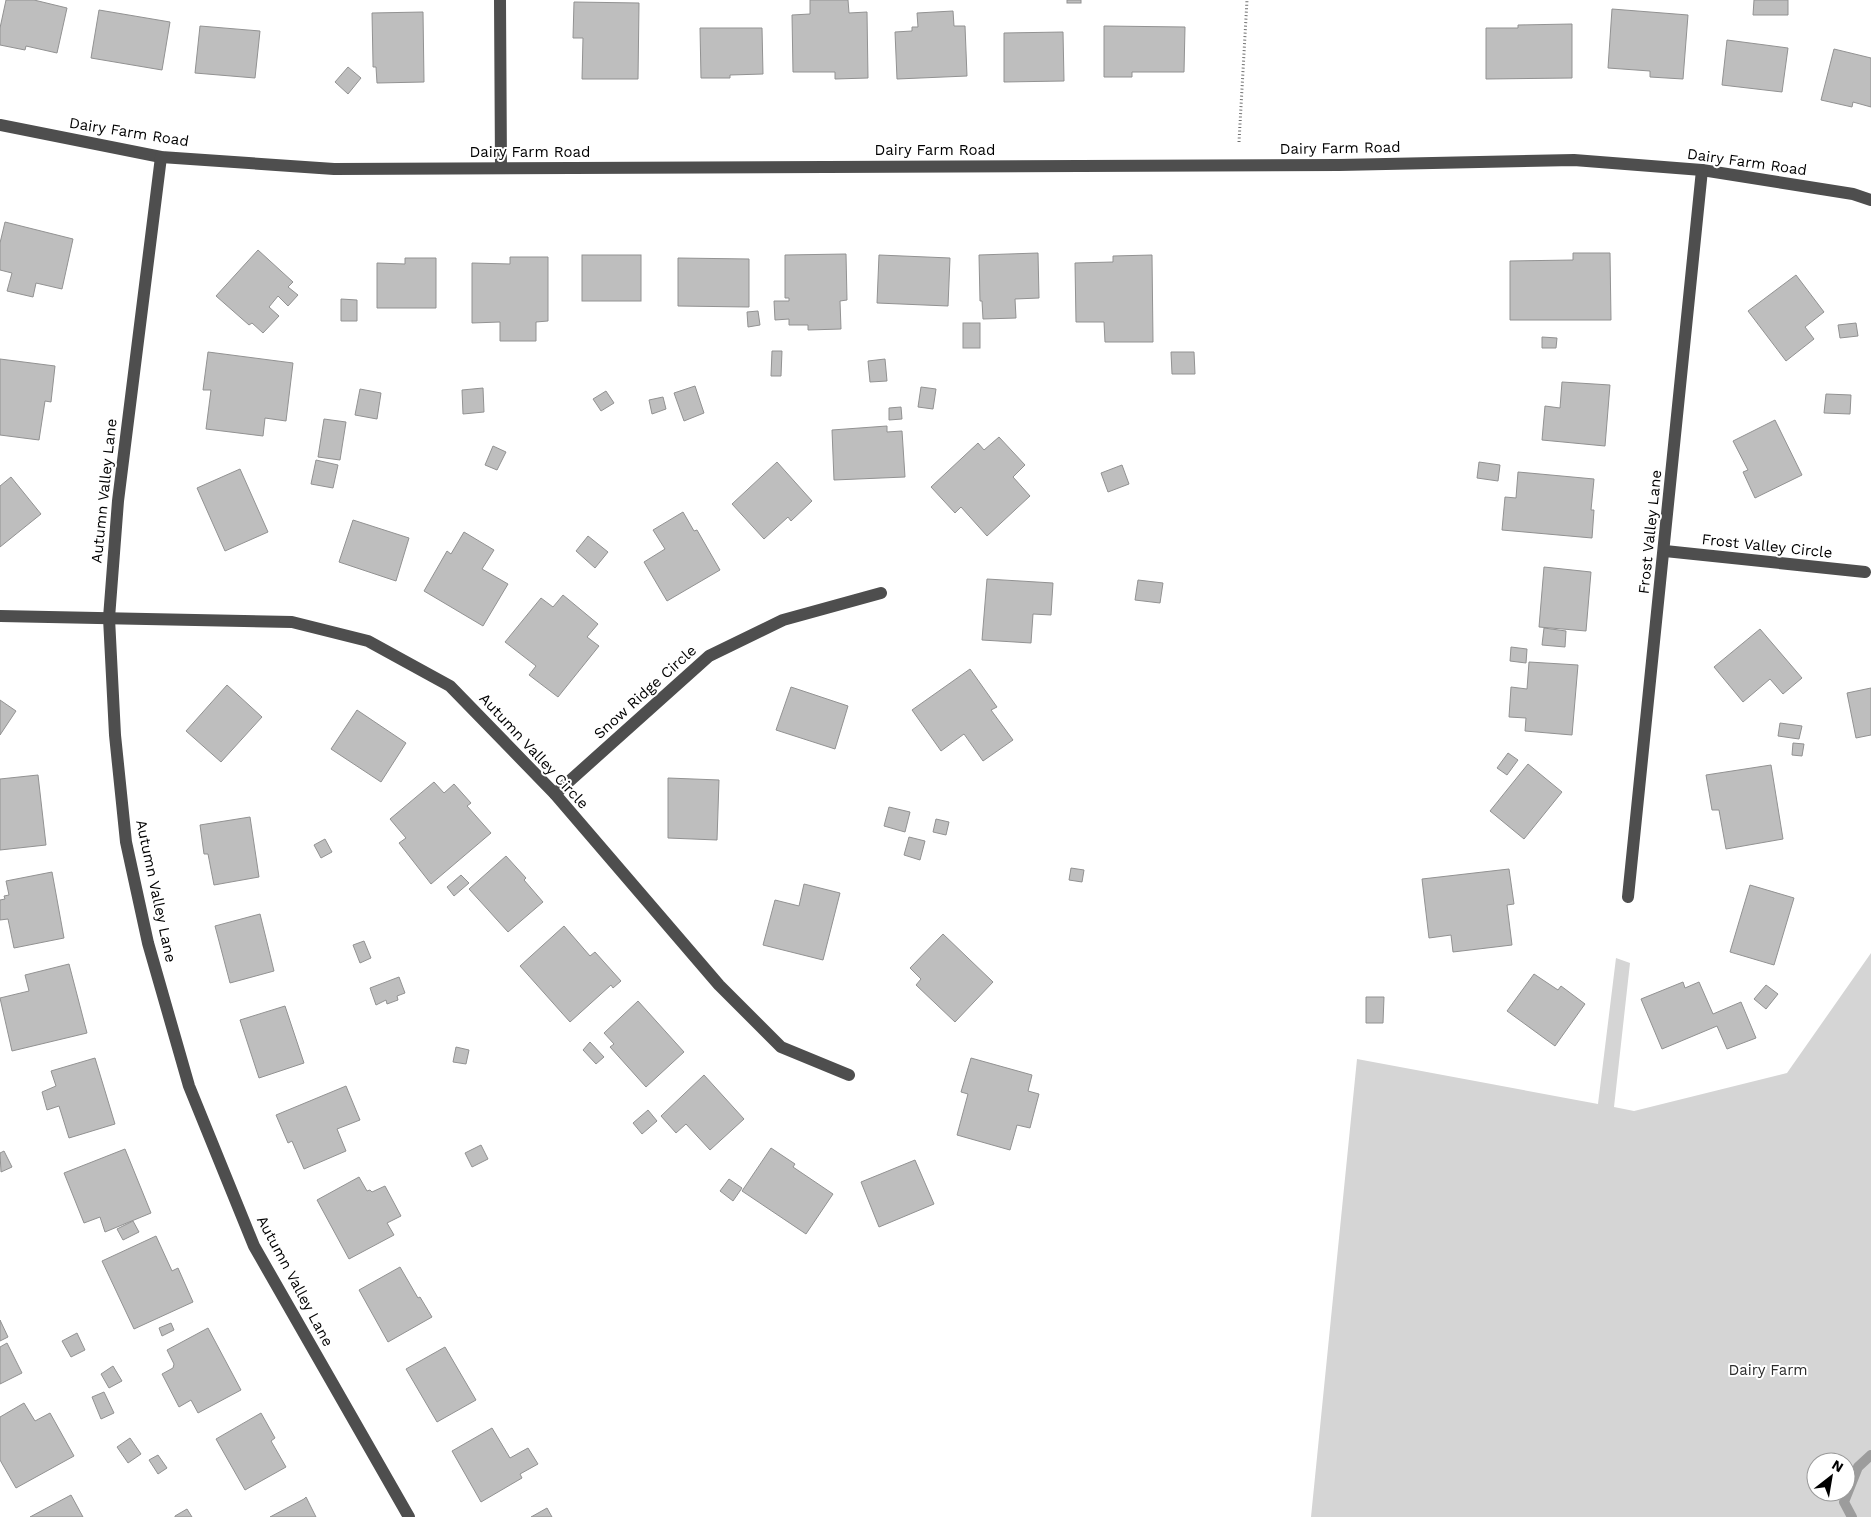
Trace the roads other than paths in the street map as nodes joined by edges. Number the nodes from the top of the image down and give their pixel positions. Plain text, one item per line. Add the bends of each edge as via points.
1 (500, 0) edge
2 (0, 125) edge
3 (161, 157) junction
4 (501, 168) junction
5 (1702, 170) junction
6 (1871, 200) edge
7 (1665, 551) junction
8 (1865, 572) dead end
9 (881, 592) dead end
10 (0, 616) edge
11 (109, 618) junction
12 (555, 794) junction
13 (1628, 897) dead end
14 (849, 1075) dead end
15 (409, 1517) edge

1 - 4 street
2 - 3 street, Dairy Farm Road
3 - 4 street, Dairy Farm Road via 334,169
3 - 11 street, Autumn Valley Lane via 118,501
4 - 5 street, Dairy Farm Road via 1237,166 1574,160
5 - 6 street, Dairy Farm Road via 1854,194
5 - 7 street, Frost Valley Lane
7 - 8 street, Frost Valley Circle
7 - 13 street, Frost Valley Lane
9 - 12 street, Snow Ridge Circle via 783,620 709,656
10 - 11 street, Autumn Valley Circle
11 - 12 street, Autumn Valley Circle via 292,622 368,641 450,686
11 - 15 street, Autumn Valley Lane via 115,735 126,842 148,942 189,1086 254,1246
12 - 14 street, Autumn Valley Circle via 719,985 781,1048

